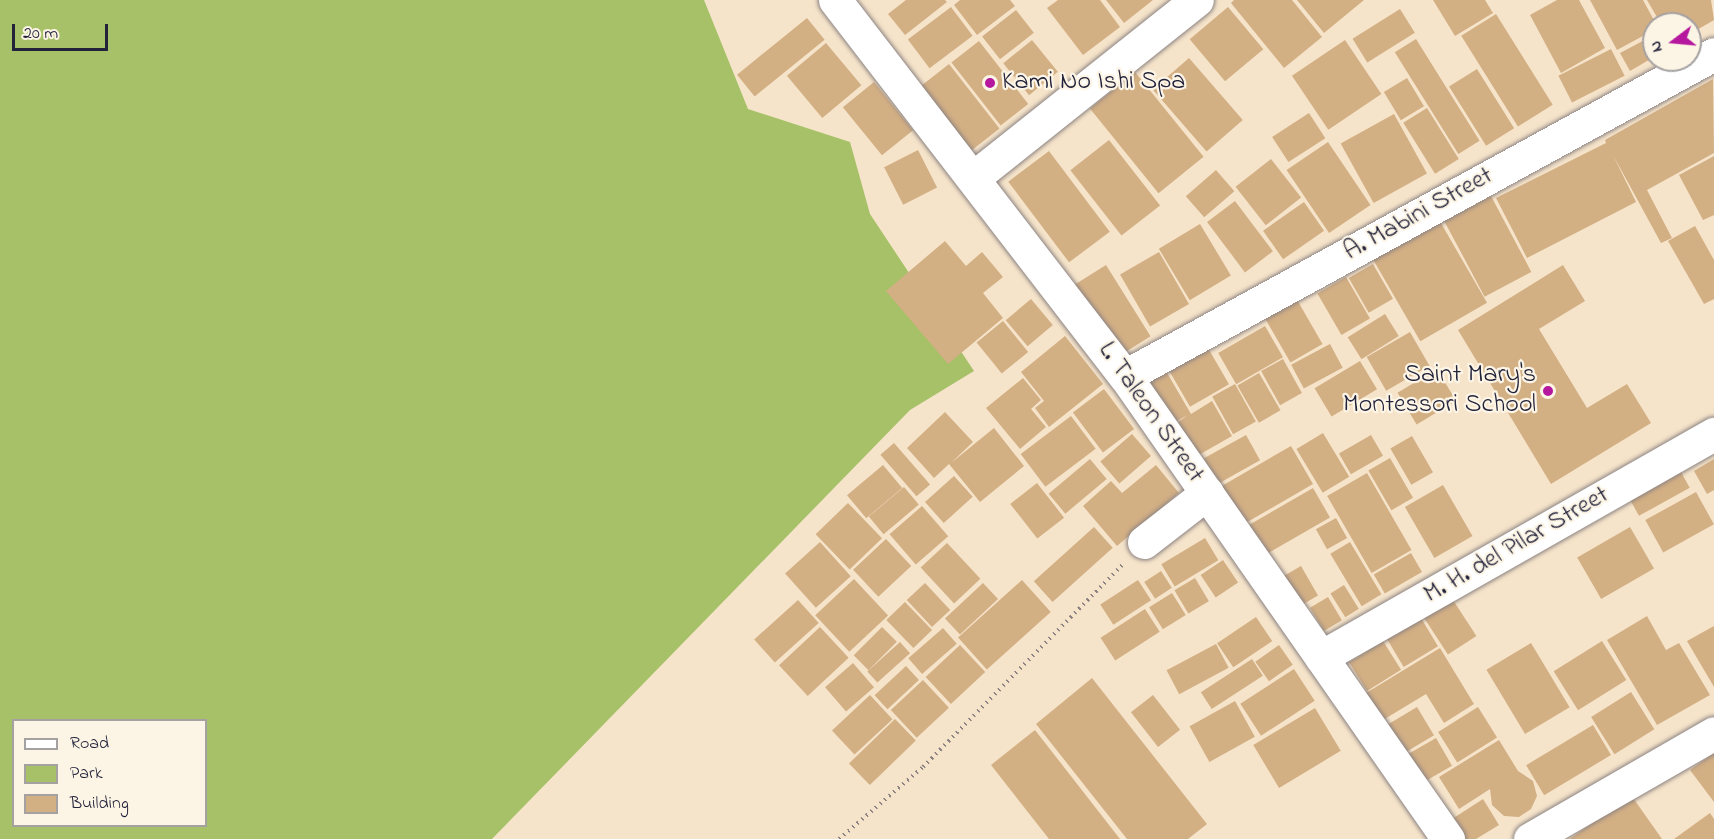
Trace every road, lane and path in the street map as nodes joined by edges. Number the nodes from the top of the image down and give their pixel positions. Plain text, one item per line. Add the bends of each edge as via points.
1 (1197, 0) edge
2 (848, 5) edge
3 (1714, 54) edge
4 (973, 178) junction
5 (1125, 376) junction
6 (1714, 434) edge
7 (1207, 493) junction
8 (1144, 542) joint
9 (1321, 657) junction
10 (1714, 733) edge
11 (839, 839) edge
12 (1448, 839) edge
13 (1530, 839) edge

1 - 4 street
2 - 4 street, L. Taleon Street
3 - 5 street, A. Mabini Street
4 - 5 street, L. Taleon Street
5 - 7 street, L. Taleon Street
6 - 9 street, M. H. del Pilar Street
7 - 8 street
7 - 9 street, L. Taleon Street
8 - 11 path via 923,768
9 - 12 street, L. Taleon Street
10 - 13 street

